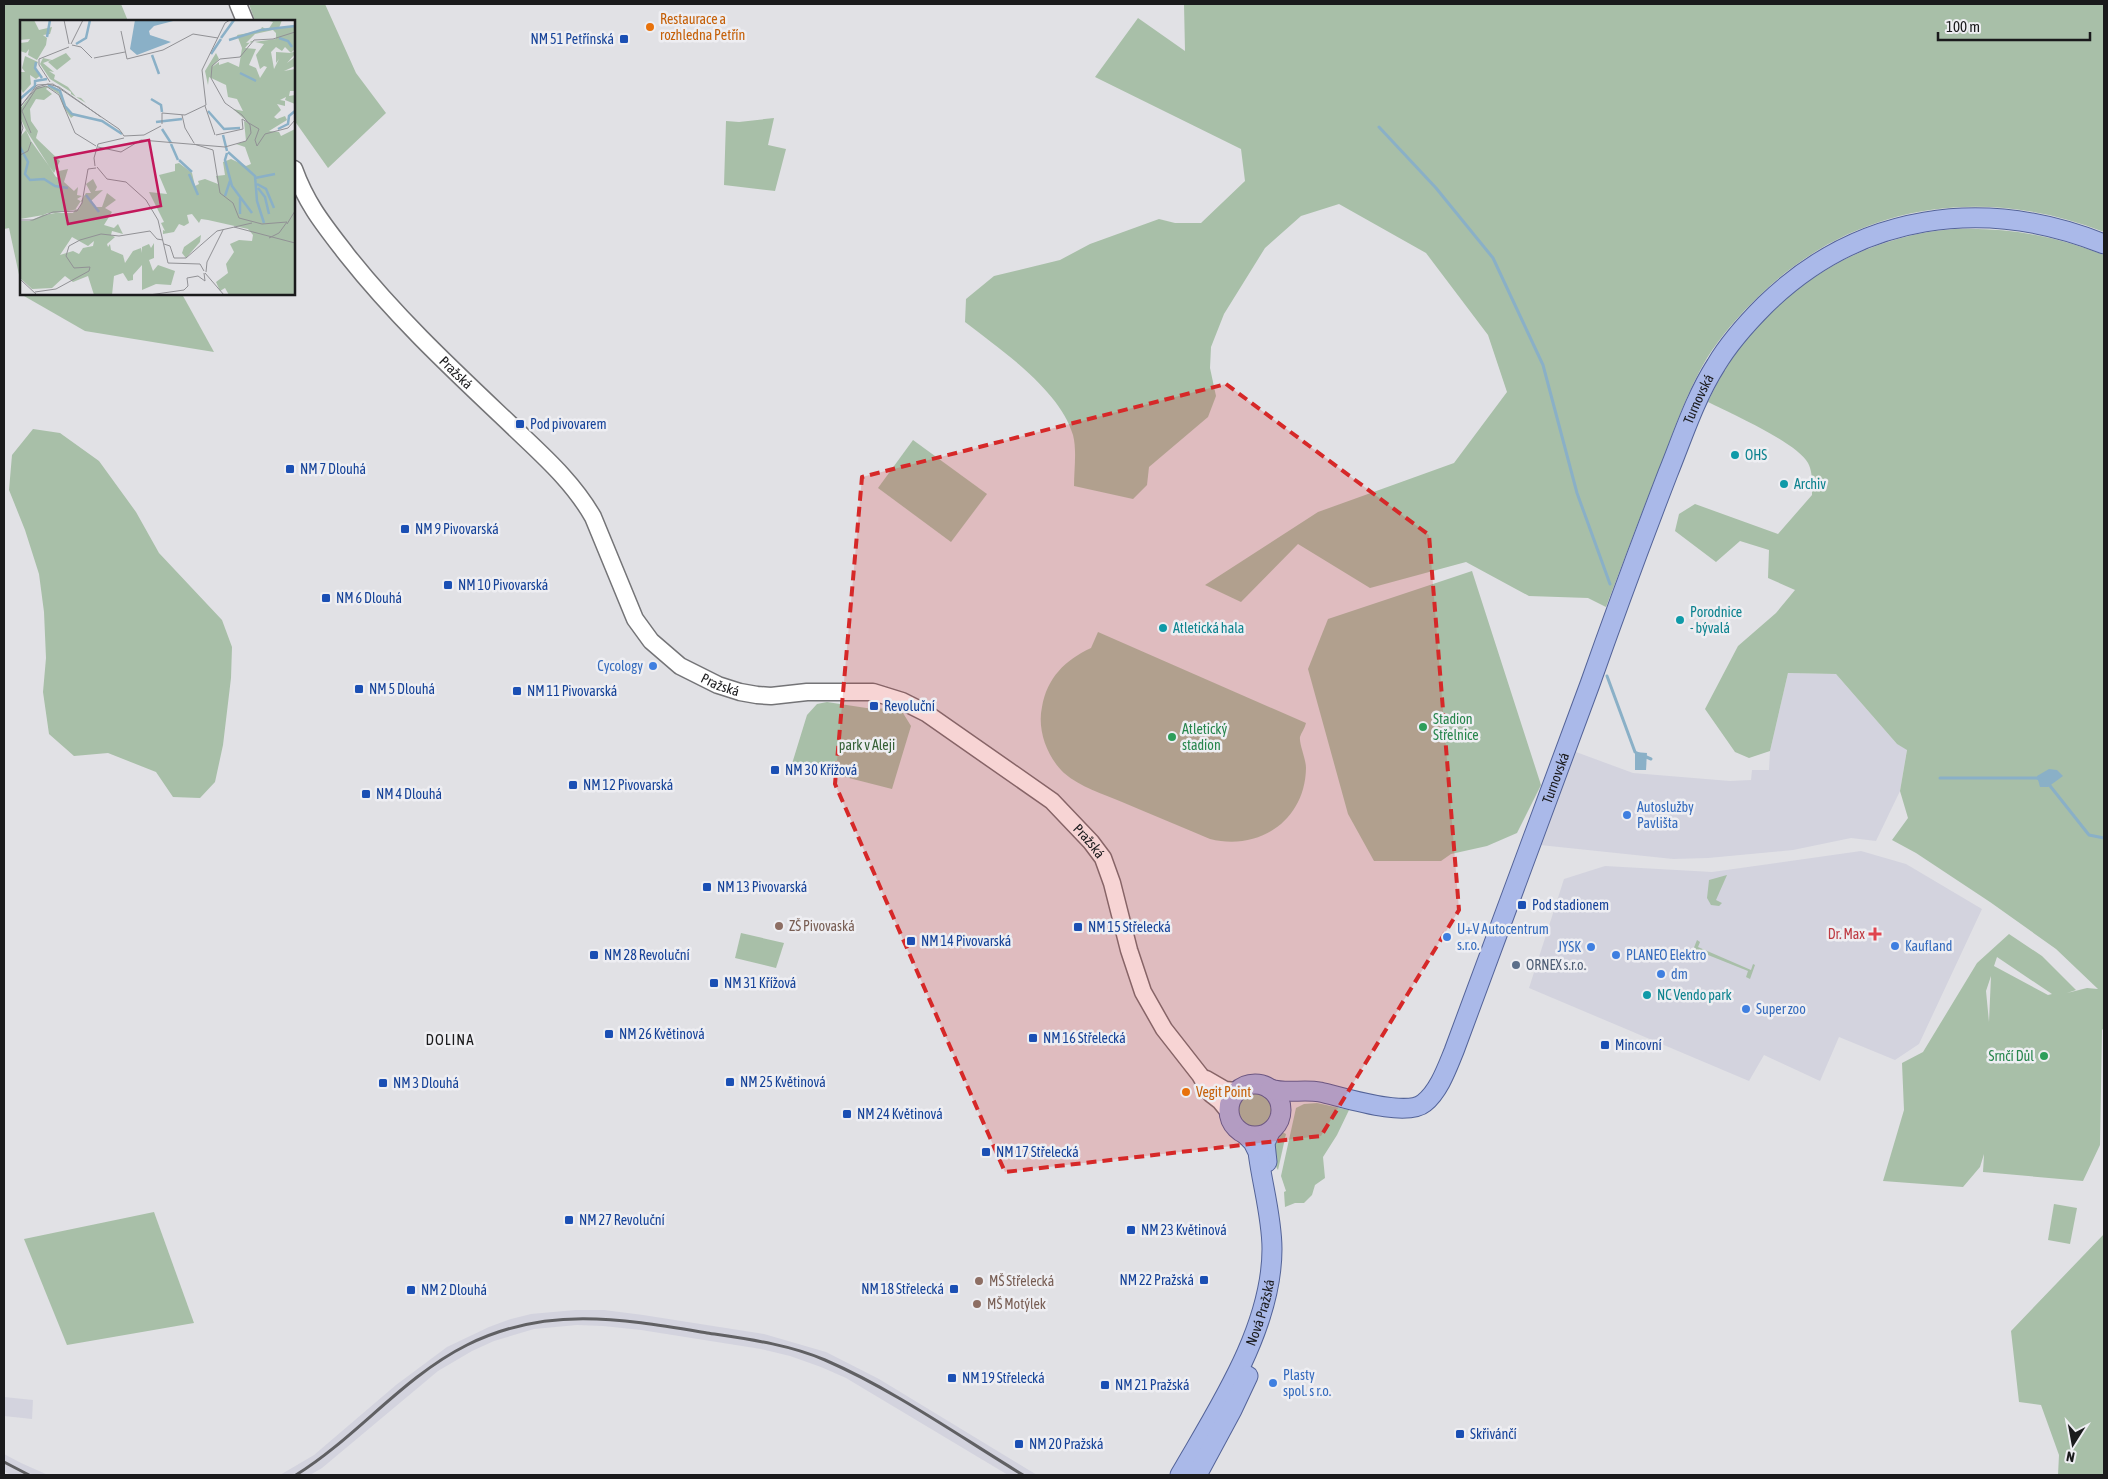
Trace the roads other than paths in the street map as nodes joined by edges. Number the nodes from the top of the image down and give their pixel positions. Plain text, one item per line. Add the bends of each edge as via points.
1 (238, 4) edge
2 (244, 20) edge
3 (295, 172) edge
4 (2104, 244) edge
5 (1200, 1075) junction
6 (1270, 1089) junction
7 (1237, 1091) junction
8 (1318, 1092) junction
9 (1229, 1112) junction
10 (1280, 1115) junction
11 (1270, 1132) junction
12 (1246, 1135) junction
13 (1180, 1475) edge
14 (1197, 1475) edge

1 - 2 main road
3 - 5 main road, Pražská via 303,193 323,224 390,307 563,476 584,501 635,619 668,657 706,680 740,692 771,696 806,692 873,692 902,701 939,722 1052,801 1103,858 1143,992 1152,1010
4 - 8 main road, Turnovská via 2021,220 1977,217 1920,222 1869,236 1836,251 1789,283 1756,313 1717,363 1693,410 1446,1070 1430,1098 1412,1109 1389,1108
5 - 7 main road, Pražská via 1221,1088
5 - 9 main road, Pražská via 1211,1094
6 - 7 main road via 1257,1084
6 - 8 main road, Turnovská
6 - 10 main road via 1279,1101
7 - 9 main road
8 - 10 main road via 1294,1100
9 - 12 main road, Pražská via 1234,1126
10 - 11 main road
11 - 12 main road via 1261,1136
11 - 14 main road, Nová Pražská via 1265,1150 1279,1249 1273,1303 1252,1366
12 - 13 main road, Nová Pražská via 1258,1152 1271,1235 1270,1276 1259,1319 1241,1364

